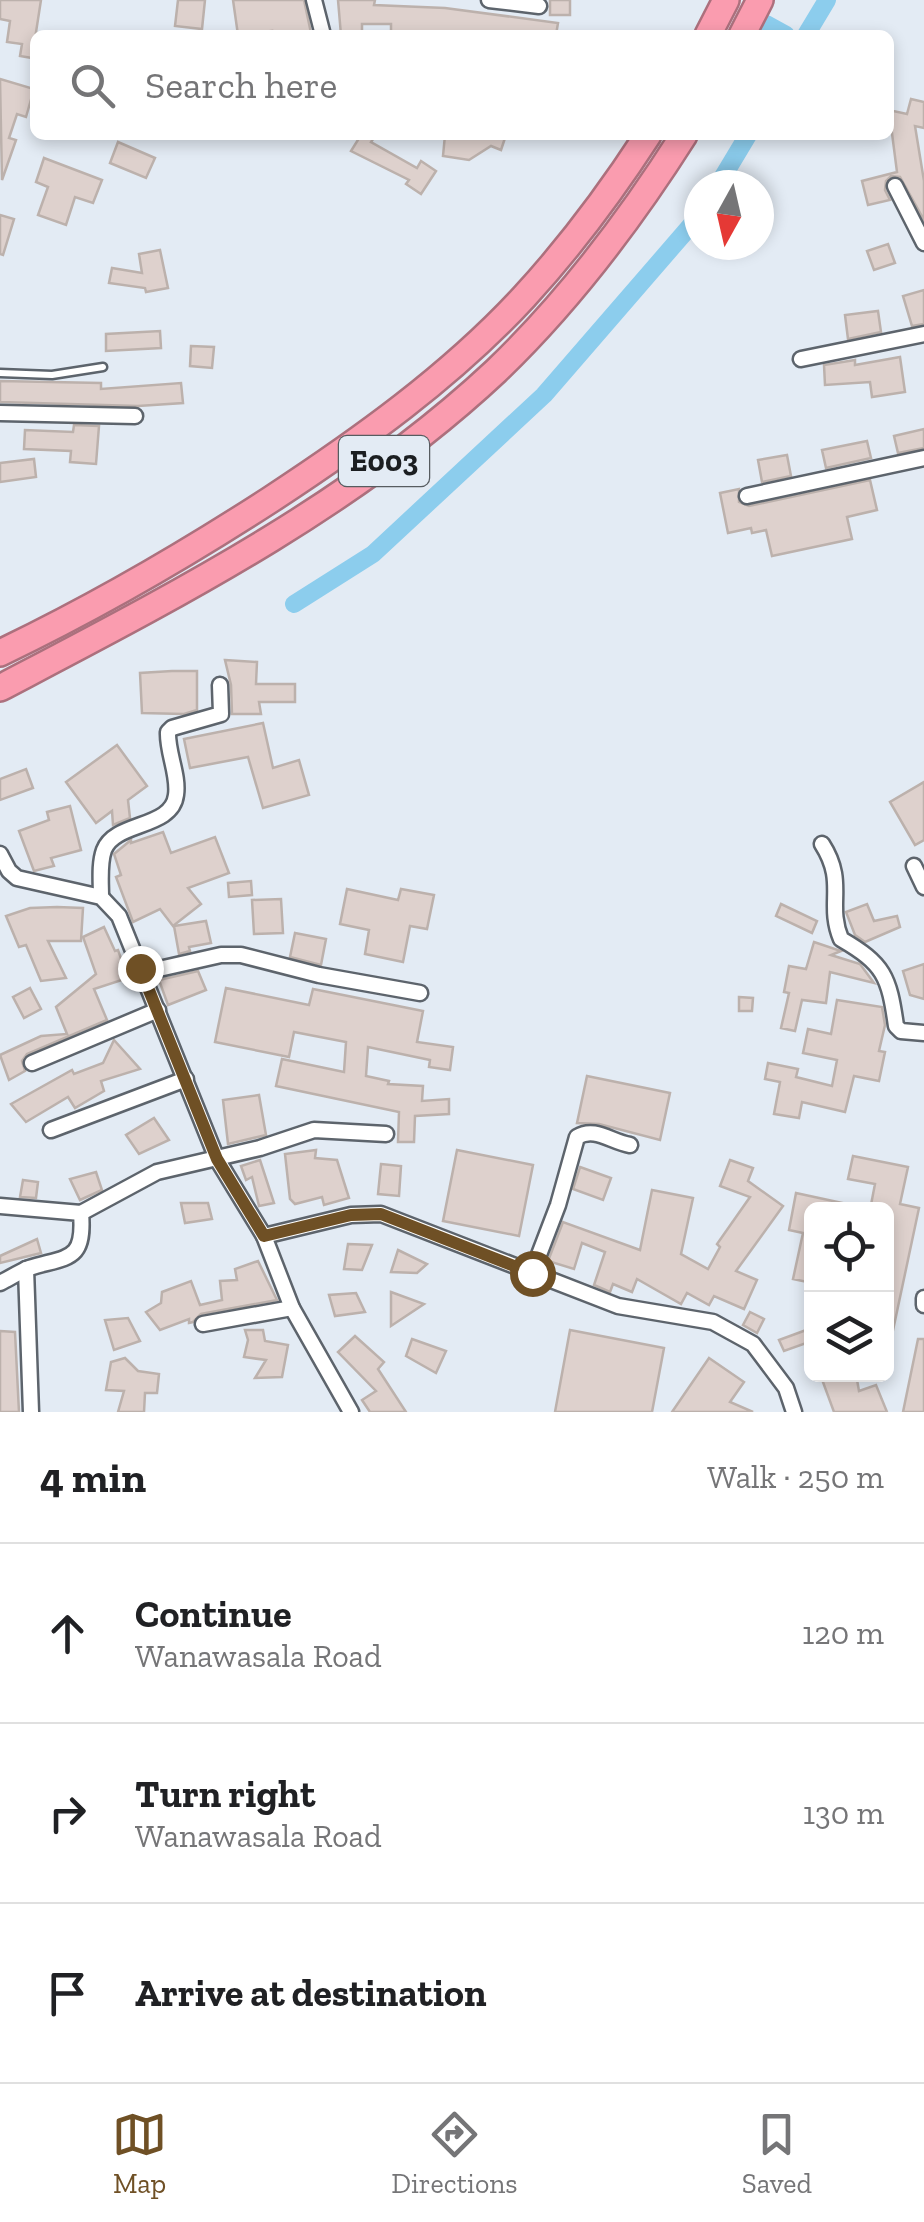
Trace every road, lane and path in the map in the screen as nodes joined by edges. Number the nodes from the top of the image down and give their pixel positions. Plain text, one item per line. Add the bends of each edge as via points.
1 (314, 0) edge
2 (489, 0) edge
3 (726, 0) edge
4 (760, 0) edge
5 (539, 6) dead end
6 (322, 30) edge
7 (711, 30) edge
8 (745, 30) edge
9 (645, 140) edge
10 (681, 140) edge
11 (895, 186) dead end
12 (924, 243) edge
13 (924, 334) edge
14 (802, 359) dead end
15 (103, 368) dead end
16 (0, 373) edge
17 (0, 413) edge
18 (135, 416) dead end
19 (924, 458) edge
20 (747, 496) dead end
21 (0, 654) edge
22 (220, 685) dead end
23 (0, 688) edge
24 (822, 844) dead end
25 (0, 854) edge
26 (914, 866) dead end
27 (924, 887) edge
28 (101, 897) junction
29 (140, 968) junction
30 (420, 993) dead end
31 (158, 1010) junction
32 (924, 1033) edge
33 (32, 1064) dead end
34 (186, 1079) junction
35 (51, 1130) dead end
36 (386, 1134) dead end
37 (630, 1145) dead end
38 (217, 1159) junction
39 (0, 1206) edge
40 (82, 1214) junction
41 (264, 1236) junction
42 (26, 1269) junction
43 (532, 1273) junction
44 (0, 1283) edge
45 (292, 1308) junction
46 (202, 1324) dead end
47 (31, 1412) edge
48 (352, 1412) edge
49 (794, 1412) edge

1 - 6 street
2 - 5 street
3 - 7 highway
4 - 8 highway
9 - 21 highway, E003 via 533,286 432,383 200,545
10 - 23 highway, E003 via 568,296 427,430 267,541
11 - 12 street
13 - 14 street
15 - 16 lane
17 - 18 street
19 - 20 street
22 - 28 street via 221,714 168,732 172,806 104,849
24 - 32 street via 834,863 841,939 878,963 896,1026
25 - 28 street via 17,878
26 - 27 street
28 - 29 street via 119,916
29 - 30 street via 241,955
29 - 31 street
31 - 33 street
31 - 34 street
34 - 35 street
34 - 38 street
36 - 38 street via 314,1130
37 - 43 street via 596,1133 576,1136
38 - 40 street via 156,1172
38 - 41 street
39 - 40 street
40 - 42 street via 83,1238 74,1255
41 - 43 street via 381,1214
41 - 45 street
42 - 44 street
42 - 47 street
43 - 49 street via 618,1306 713,1322 753,1344 786,1388
45 - 46 street
45 - 48 street

